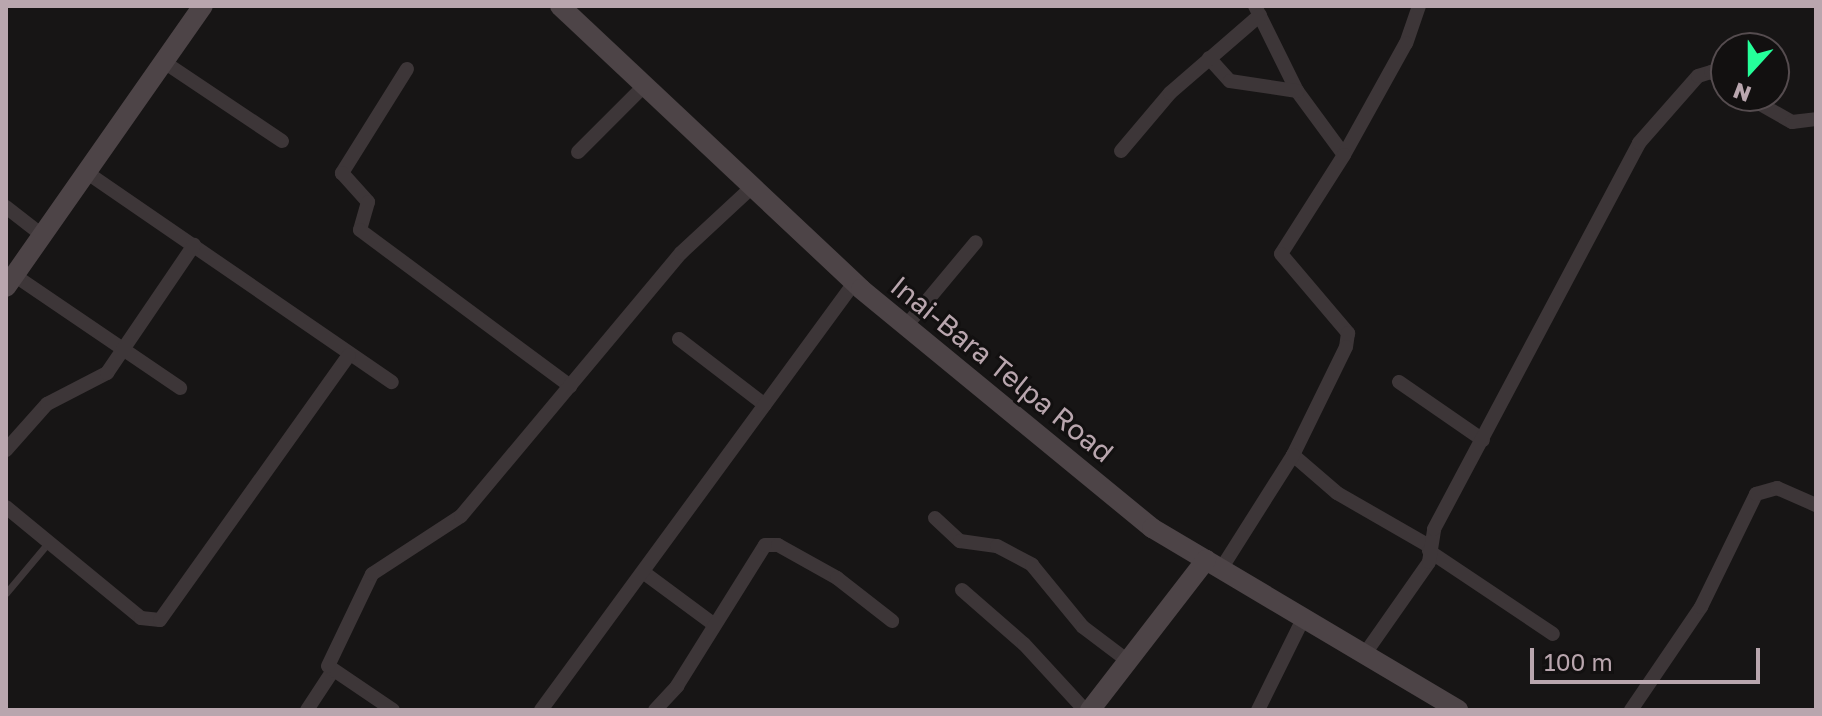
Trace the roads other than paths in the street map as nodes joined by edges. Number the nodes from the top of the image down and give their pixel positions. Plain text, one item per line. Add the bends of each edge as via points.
1 (203, 6) edge
2 (560, 6) edge
3 (1419, 6) edge
4 (1257, 10) edge
5 (1209, 58) junction
6 (164, 62) junction
7 (407, 69) dead end
8 (1710, 72) edge
9 (646, 84) junction
10 (1297, 91) junction
11 (1774, 112) edge
12 (1816, 119) edge
13 (282, 141) dead end
14 (1121, 151) dead end
15 (578, 152) dead end
16 (1344, 155) junction
17 (86, 172) junction
18 (753, 186) junction
19 (6, 207) edge
20 (42, 235) junction
21 (976, 242) dead end
22 (194, 245) junction
23 (10, 281) edge
24 (854, 283) junction
25 (906, 326) junction
26 (679, 339) dead end
27 (124, 350) junction
28 (349, 355) junction
29 (392, 382) dead end
30 (1399, 382) dead end
31 (570, 386) junction
32 (180, 388) dead end
33 (765, 405) junction
34 (1483, 440) junction
35 (6, 450) edge
36 (1293, 455) junction
37 (1816, 505) edge
38 (6, 507) edge
39 (935, 518) dead end
40 (49, 542) junction
41 (1429, 549) junction
42 (1214, 564) junction
43 (643, 572) junction
44 (962, 590) dead end
45 (6, 593) edge
46 (1303, 619) junction
47 (892, 621) dead end
48 (712, 623) junction
49 (1553, 634) dead end
50 (1364, 655) junction
51 (1128, 661) junction
52 (332, 672) junction
53 (307, 710) edge
54 (393, 710) edge
55 (541, 710) edge
56 (655, 710) edge
57 (1087, 710) edge
58 (1258, 710) edge
59 (1458, 710) edge
60 (1631, 710) edge

1 - 6 street
2 - 9 street, Inai-Bara Telpa Road
3 - 16 street via 1406,43
4 - 5 street
4 - 10 street
5 - 10 street via 1230,81
5 - 14 street via 1170,93
6 - 13 street
6 - 17 street
7 - 31 street via 343,171 345,180 368,202 360,230
8 - 34 street via 1698,76 1639,143
9 - 15 street
9 - 18 street, Inai-Bara Telpa Road
10 - 16 street
11 - 12 street via 1792,122
16 - 36 street via 1282,249 1287,264 1346,327 1349,339
17 - 20 street
17 - 22 street
18 - 24 street, Inai-Bara Telpa Road
18 - 31 street via 681,253
19 - 20 street
20 - 23 street
21 - 25 street
22 - 27 street
22 - 28 street
23 - 27 street
24 - 25 street, Inai-Bara Telpa Road
24 - 33 street
25 - 42 street, Inai-Bara Telpa Road via 1152,528
26 - 33 street
27 - 32 street
27 - 35 street via 95,384 38,412
28 - 29 street
28 - 40 street via 160,620 141,618
30 - 34 street
31 - 52 street via 461,516 372,574 328,666
33 - 43 street
34 - 41 street
36 - 41 street via 1337,493
36 - 42 street
37 - 60 street via 1777,488 1756,494 1701,607
38 - 40 street
39 - 51 street via 960,541 997,546 1032,565 1083,627
40 - 45 lane
41 - 49 street
41 - 50 street via 1426,567
42 - 46 street, Inai-Bara Telpa Road
42 - 51 street
43 - 48 street
43 - 55 street
44 - 57 street
46 - 50 street, Inai-Bara Telpa Road
46 - 58 street
47 - 48 street via 837,578 773,544 761,549
48 - 56 street via 677,686
50 - 59 street, Inai-Bara Telpa Road
51 - 57 street
52 - 53 street
52 - 54 street

